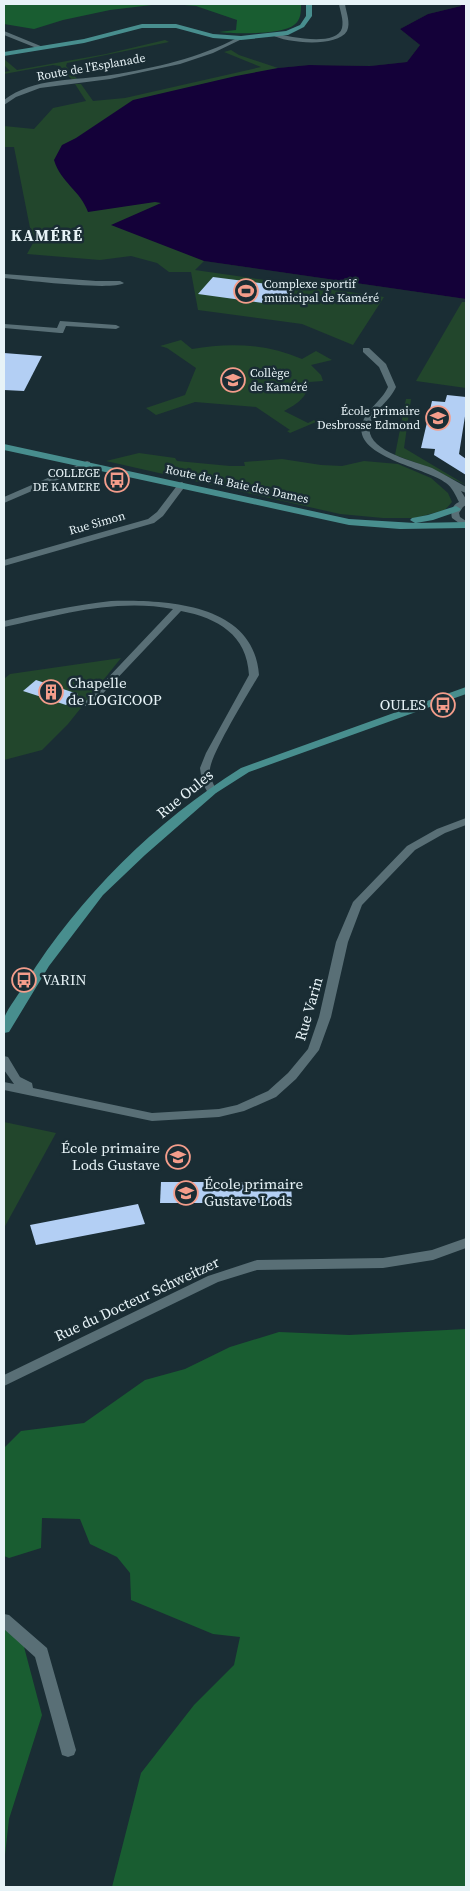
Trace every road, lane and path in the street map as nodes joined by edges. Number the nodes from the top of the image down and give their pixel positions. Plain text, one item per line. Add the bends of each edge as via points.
1 (309, 4) edge
2 (342, 4) edge
3 (4, 32) edge
4 (275, 35) junction
5 (241, 38) junction
6 (41, 48) junction
7 (4, 54) edge
8 (4, 103) edge
9 (4, 276) edge
10 (120, 283) dead end
11 (4, 326) edge
12 (116, 327) dead end
13 (366, 350) dead end
14 (4, 443) edge
15 (4, 447) edge
16 (87, 464) junction
17 (451, 482) junction
18 (182, 485) junction
19 (466, 490) edge
20 (4, 500) edge
21 (465, 502) edge
22 (456, 509) junction
23 (466, 525) edge
24 (4, 563) edge
25 (180, 607) junction
26 (4, 624) edge
27 (466, 690) edge
28 (88, 704) dead end
29 (212, 791) junction
30 (466, 821) edge
31 (4, 1030) edge
32 (4, 1060) edge
33 (4, 1086) edge
34 (46, 1094) junction
35 (466, 1243) edge
36 (4, 1381) edge
37 (4, 1620) edge
38 (68, 1750) dead end

1 - 4 street via 309,16 302,26
2 - 4 street via 345,29 338,36 304,40
3 - 6 street
4 - 5 street
5 - 6 street via 154,25
5 - 8 street, Route de l'Esplanade via 203,56 110,78 41,86 10,97
6 - 7 street
9 - 10 street
11 - 12 street via 60,331 63,324
13 - 17 street via 383,366 392,388 366,425 366,439 384,453
14 - 22 street, Route de la Baie des Dames via 351,519 402,522 430,518
15 - 16 street, Route de la Baie des Dames
16 - 18 street, Route de la Baie des Dames
16 - 20 street
17 - 19 street
17 - 21 street
18 - 23 street, Route de la Baie des Dames via 349,522 400,526
18 - 24 street, Rue Simon via 151,521
21 - 22 street
22 - 23 street via 456,518
25 - 26 street via 159,604 90,606
25 - 28 street
25 - 29 street via 224,622 241,635 254,662 254,675 205,768
27 - 29 street, Rue Oules via 245,770
29 - 31 street, Rue Oules via 99,892 44,964
30 - 34 street, Rue Varin via 411,848 357,904 342,942 325,1017 313,1050 272,1094 219,1113 152,1118
32 - 34 street via 16,1080
33 - 34 street, Rue Varin
35 - 36 street, Rue du Docteur Schweitzer via 433,1255 383,1263 257,1265 213,1279
37 - 38 street via 42,1653

